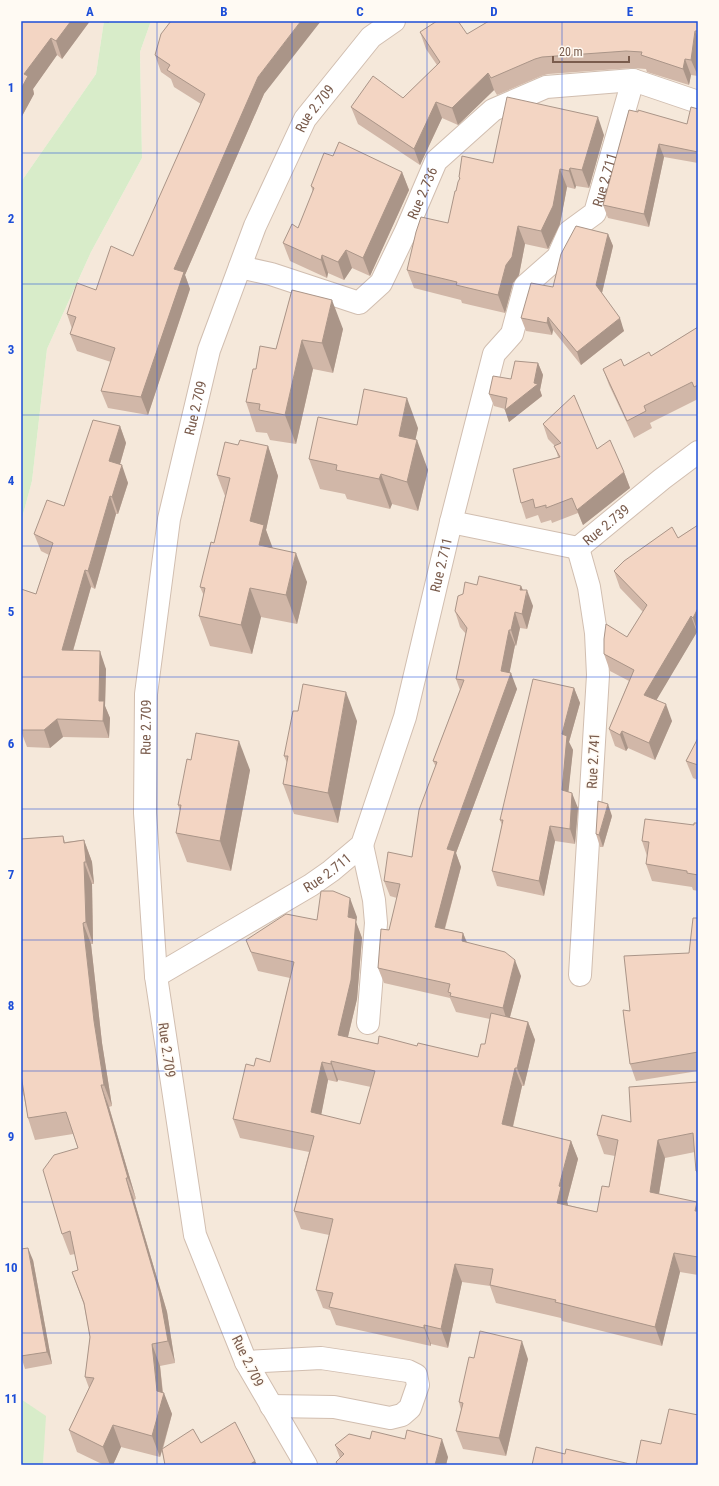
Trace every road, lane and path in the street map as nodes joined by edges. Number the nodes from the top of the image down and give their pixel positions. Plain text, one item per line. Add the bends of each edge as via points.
1 (394, 21) edge
2 (633, 80) junction
3 (698, 102) edge
4 (240, 267) junction
5 (698, 452) edge
6 (451, 522) junction
7 (578, 548) junction
8 (362, 845) junction
9 (580, 975) dead end
10 (156, 976) junction
11 (368, 1023) dead end
12 (246, 1362) junction
13 (271, 1406) junction
14 (306, 1465) edge

1 - 4 street, Rue 2.709 via 371,37 305,119 255,226
2 - 3 street, Rue 2.736
2 - 4 street, Rue 2.736 via 546,87 492,110 436,161 381,283 359,303 271,274
2 - 6 street, Rue 2.711 via 596,213 569,232 558,257 524,286 512,334 494,354
4 - 10 street, Rue 2.709 via 208,350 169,518 146,694 145,813
5 - 7 street, Rue 2.739
6 - 7 street, Rue 2.739
6 - 8 street, Rue 2.711 via 405,717
7 - 9 street, Rue 2.741 via 589,587 596,632 598,675
8 - 10 street, Rue 2.711 via 311,885
8 - 11 street via 374,900 376,923
10 - 12 street, Rue 2.709 via 195,1236
12 - 13 street, Rue 2.709
12 - 13 street via 321,1358 408,1370 416,1374 418,1385 410,1408 402,1415 390,1418 334,1407
13 - 14 street, Rue 2.709

